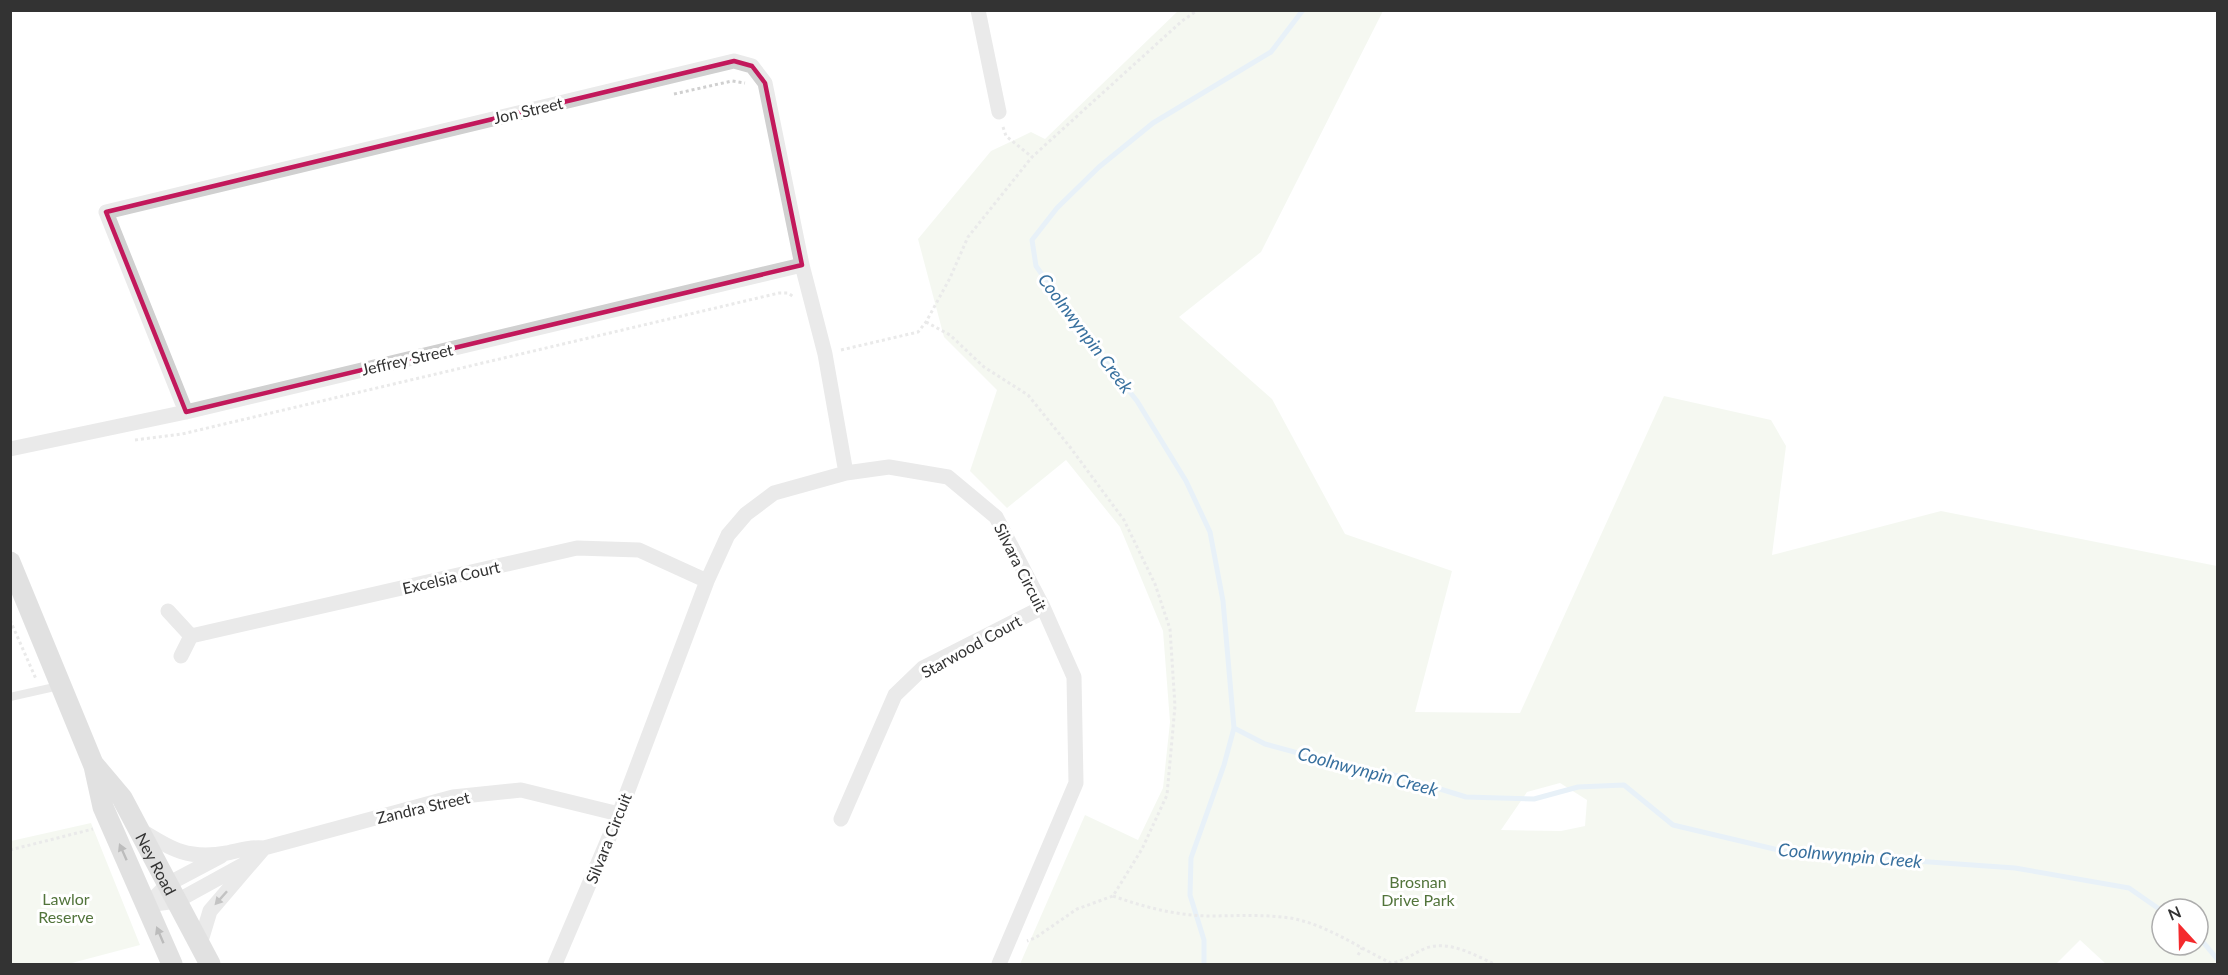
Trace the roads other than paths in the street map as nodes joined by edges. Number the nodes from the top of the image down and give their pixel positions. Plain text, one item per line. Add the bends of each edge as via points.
1 (978, 10) edge
2 (999, 112) road end
3 (802, 265) junction
4 (186, 412) junction
5 (10, 449) edge
6 (846, 473) junction
7 (10, 562) edge
8 (707, 581) junction
9 (1043, 607) junction
10 (168, 611) dead end
11 (191, 636) junction
12 (181, 656) dead end
13 (61, 686) junction
14 (10, 697) edge
15 (94, 766) junction
16 (619, 814) junction
17 (841, 819) dead end
18 (139, 829) junction
19 (226, 853) junction
20 (259, 854) junction
21 (173, 892) junction
22 (147, 905) junction
23 (200, 944) junction
24 (172, 964) edge
25 (210, 964) edge
26 (555, 964) edge
27 (999, 964) edge

1 - 2 street
3 - 4 street, Jeffrey Street
3 - 4 street, Jon Street via 765,83 752,66 734,61 106,212
3 - 6 street, Jon Street via 825,354
4 - 5 street, Jeffrey Street
6 - 8 street, Silvara Circuit via 774,493 746,514 728,535
6 - 9 street, Silvara Circuit via 890,467 948,477 996,517
7 - 13 main road, Ney Road
8 - 11 street, Excelsia Court via 639,550 577,548
8 - 16 street, Silvara Circuit
9 - 17 street, Starwood Court via 923,668 895,695
9 - 27 street, Silvara Circuit via 1074,677 1076,783
10 - 11 street
11 - 12 street
13 - 14 lane
13 - 15 main road, Ney Road
15 - 18 main road, Ney Road via 122,798
22 -> 15 main road, Ney Road via 103,807
16 - 20 street, Zandra Street via 521,790 453,797
16 - 26 street, Silvara Circuit
18 - 19 street, Zandra Street via 190,855
18 - 21 main road, Ney Road
19 - 20 street, Zandra Street via 246,847
19 - 21 street, Zandra Street
20 - 21 street, Zandra Street
20 -> 23 street via 210,911
21 - 22 street, Zandra Street
21 - 23 main road, Ney Road
24 -> 22 main road, Ney Road
23 - 25 main road, Ney Road

